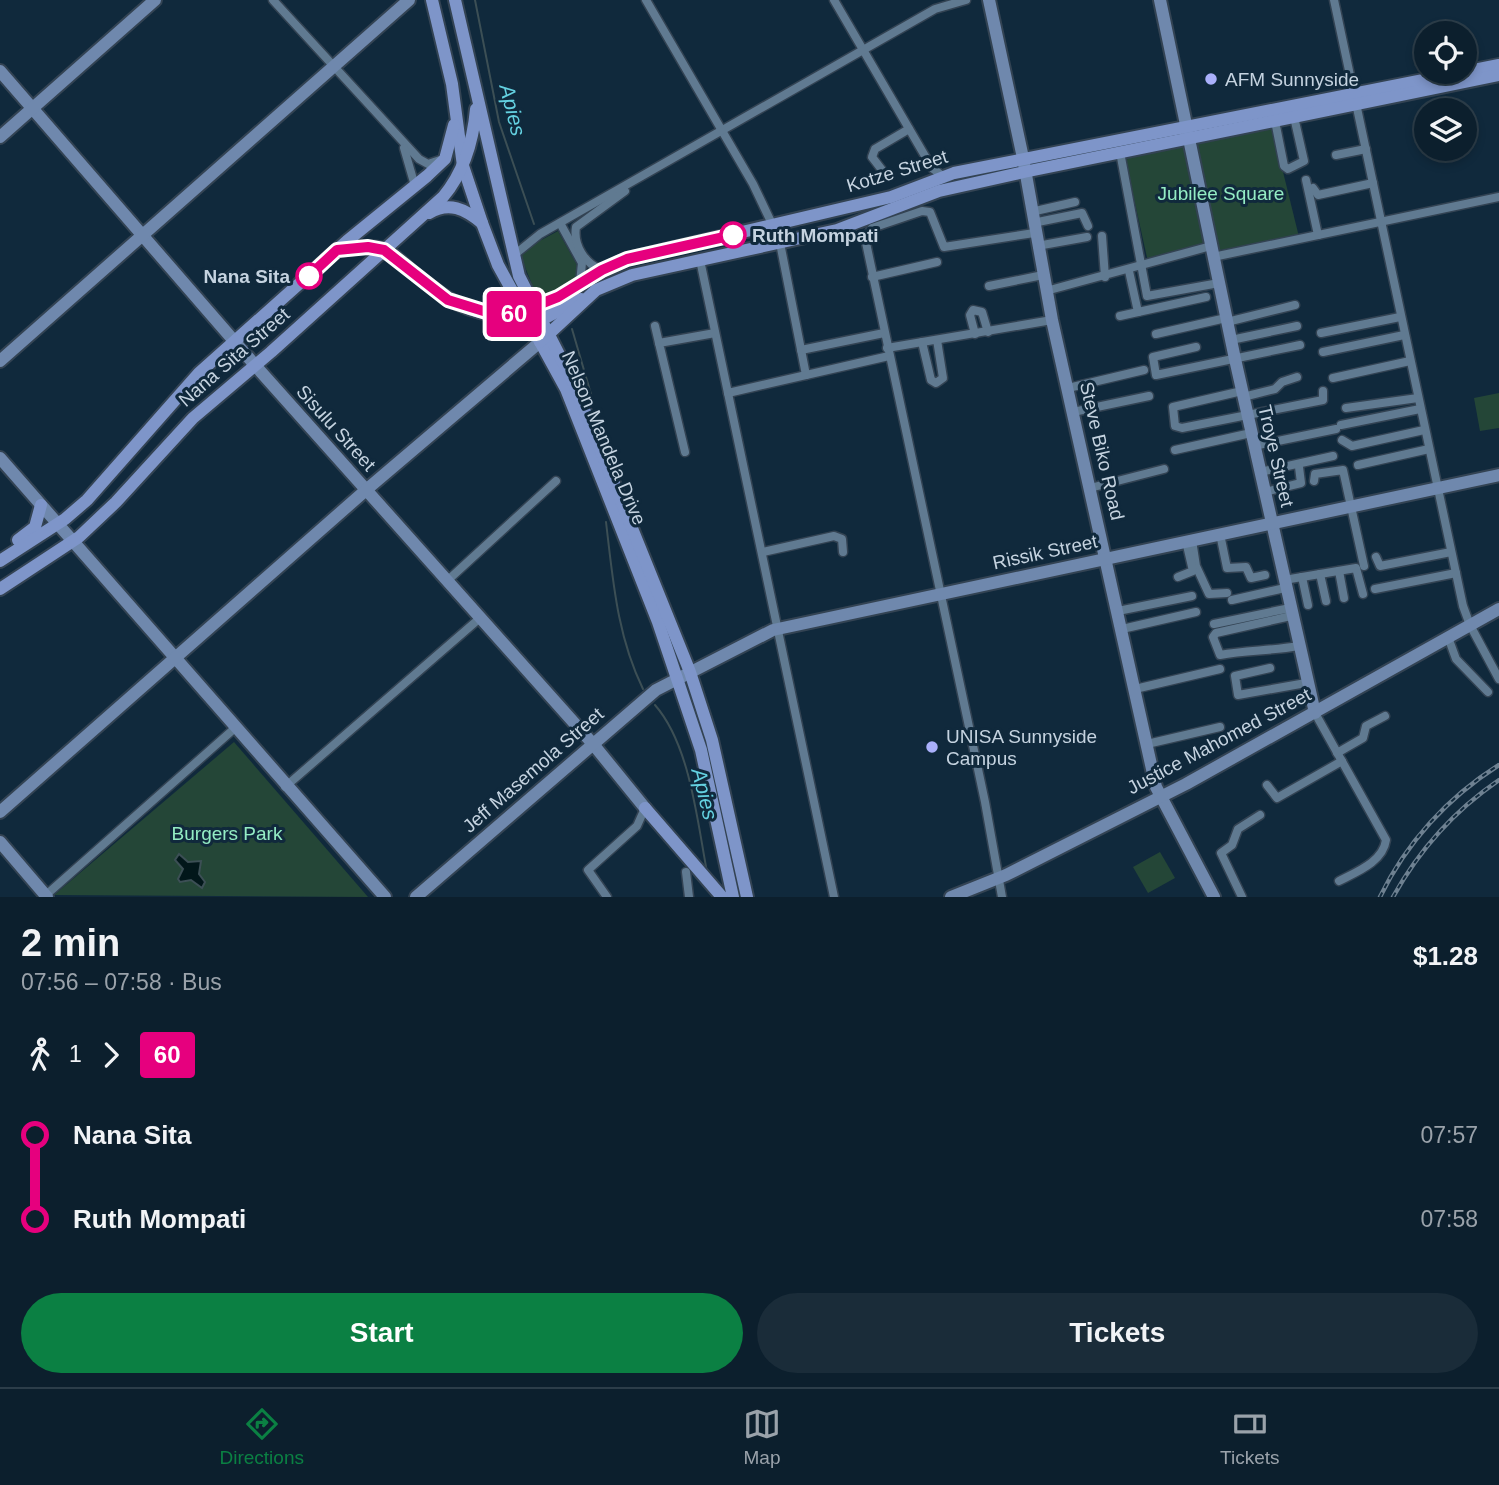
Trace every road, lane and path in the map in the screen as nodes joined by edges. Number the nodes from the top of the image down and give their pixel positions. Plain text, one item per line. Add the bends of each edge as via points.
1 (155, 0) edge
2 (273, 0) edge
3 (409, 0) edge
4 (432, 0) edge
5 (455, 0) edge
6 (461, 0) edge
7 (646, 0) edge
8 (835, 0) edge
9 (966, 0) edge
10 (989, 0) edge
11 (1160, 0) edge
12 (1334, 0) edge
13 (460, 22) junction
14 (864, 51) junction
15 (1499, 65) edge
16 (334, 67) junction
17 (0, 71) edge
18 (1499, 75) edge
19 (477, 95) junction
20 (1355, 99) junction
21 (33, 108) junction
22 (456, 113) junction
23 (1294, 117) junction
24 (1275, 121) junction
25 (909, 129) junction
26 (722, 132) junction
27 (1188, 134) junction
28 (0, 137) edge
29 (401, 142) junction
30 (1366, 149) junction
31 (1120, 152) junction
32 (1336, 155) dead end
33 (445, 159) junction
34 (1024, 165) junction
35 (463, 166) junction
36 (932, 168) junction
37 (882, 170) dead end
38 (944, 177) junction
39 (1306, 180) dead end
40 (929, 183) junction
41 (1373, 183) junction
42 (415, 186) junction
43 (627, 187) junction
44 (1313, 188) dead end
45 (1499, 197) edge
46 (1075, 202) dead end
47 (1380, 222) junction
48 (482, 223) junction
49 (561, 223) junction
50 (773, 226) junction
51 (1088, 226) dead end
52 (1034, 228) junction
53 (404, 232) junction
54 (509, 232) junction
55 (1318, 235) junction
56 (143, 236) junction
57 (1102, 236) dead end
58 (1087, 237) dead end
59 (531, 240) junction
60 (780, 243) junction
61 (337, 250) junction
62 (384, 250) junction
63 (1212, 251) junction
64 (514, 255) junction
65 (700, 260) junction
66 (937, 262) dead end
67 (1140, 265) junction
68 (602, 270) junction
69 (1129, 271) junction
70 (1043, 275) junction
71 (872, 277) junction
72 (1105, 277) junction
73 (580, 283) junction
74 (1219, 283) junction
75 (989, 286) dead end
76 (596, 290) junction
77 (1046, 291) junction
78 (1206, 297) dead end
79 (1295, 305) dead end
80 (1138, 312) junction
81 (532, 313) junction
82 (1400, 314) junction
83 (1119, 316) dead end
84 (1052, 320) junction
85 (1227, 320) junction
86 (655, 326) dead end
87 (1297, 326) dead end
88 (1324, 330) dead end
89 (988, 332) junction
90 (715, 333) junction
91 (884, 333) junction
92 (975, 334) junction
93 (1156, 334) dead end
94 (1404, 337) junction
95 (544, 338) junction
96 (937, 340) junction
97 (1231, 340) junction
98 (234, 341) junction
99 (922, 342) junction
100 (659, 343) junction
101 (1300, 345) dead end
102 (1196, 347) dead end
103 (801, 350) junction
104 (888, 352) junction
105 (1325, 355) dead end
106 (1235, 359) junction
107 (0, 361) edge
108 (1410, 361) junction
109 (256, 366) junction
110 (1144, 370) dead end
111 (806, 375) junction
112 (1297, 377) dead end
113 (1333, 378) dead end
114 (1068, 388) junction
115 (1323, 391) dead end
116 (728, 393) junction
117 (1243, 394) junction
118 (1149, 396) dead end
119 (1418, 398) junction
120 (1346, 408) dead end
121 (1420, 409) junction
122 (1073, 412) junction
123 (1248, 416) junction
124 (1424, 430) junction
125 (1253, 439) junction
126 (1342, 440) dead end
127 (1429, 449) junction
128 (1175, 450) dead end
129 (1188, 451) dead end
130 (685, 452) dead end
131 (1333, 456) dead end
132 (0, 458) edge
133 (1359, 465) dead end
134 (1300, 467) dead end
135 (1164, 470) dead end
136 (1260, 472) junction
137 (1499, 475) edge
138 (556, 481) dead end
139 (1314, 481) dead end
140 (1090, 488) junction
141 (1437, 489) junction
142 (366, 490) junction
143 (1265, 492) junction
144 (41, 505) junction
145 (1353, 506) junction
146 (1272, 523) junction
147 (57, 525) junction
148 (1220, 534) junction
149 (1189, 541) junction
150 (72, 543) junction
151 (0, 552) edge
152 (764, 552) junction
153 (843, 552) dead end
154 (1451, 552) junction
155 (1376, 556) dead end
156 (1106, 559) junction
157 (0, 561) edge
158 (1364, 566) dead end
159 (1339, 571) junction
160 (1456, 573) junction
161 (1320, 574) junction
162 (1265, 575) dead end
163 (1178, 577) dead end
164 (1302, 577) junction
165 (447, 581) junction
166 (1285, 584) junction
167 (0, 589) edge
168 (1375, 589) dead end
169 (940, 593) junction
170 (1363, 594) dead end
171 (1192, 596) dead end
172 (1344, 598) dead end
173 (1326, 601) dead end
174 (1308, 605) dead end
175 (1499, 609) edge
176 (1118, 611) junction
177 (1196, 612) dead end
178 (1291, 612) junction
179 (480, 618) junction
180 (1214, 624) dead end
181 (1470, 625) junction
182 (778, 628) junction
183 (1122, 629) junction
184 (1448, 637) junction
185 (1298, 646) junction
186 (176, 658) junction
187 (1270, 668) dead end
188 (1220, 669) dead end
189 (684, 674) junction
190 (1499, 679) edge
191 (1306, 683) junction
192 (1135, 690) junction
193 (1488, 692) dead end
194 (1315, 713) junction
195 (1385, 716) dead end
196 (1220, 727) dead end
197 (235, 728) junction
198 (593, 744) junction
199 (1146, 744) junction
200 (1338, 753) junction
201 (1342, 761) junction
202 (1186, 784) junction
203 (1267, 785) dead end
204 (285, 787) junction
205 (1159, 796) junction
206 (645, 808) junction
207 (0, 812) edge
208 (1260, 815) dead end
209 (1174, 825) junction
210 (0, 842) edge
211 (685, 872) dead end
212 (999, 878) junction
213 (1339, 881) dead end
214 (46, 896) edge
215 (385, 897) edge
216 (416, 897) edge
217 (607, 897) edge
218 (689, 897) edge
219 (722, 897) edge
220 (733, 897) edge
221 (747, 897) edge
222 (834, 897) edge
223 (951, 897) edge
224 (1002, 897) edge
225 (1214, 897) edge
226 (1242, 897) edge

1 - 21 main road
2 - 16 street
3 - 16 main road
4 - 22 main road, Nelson Mandela Drive
5 - 13 main road, Nelson Mandela Drive
6 - 13 main road
7 - 26 street
8 - 14 street
9 - 14 street via 935,9
10 - 34 main road, Steve Biko Road
11 - 27 main road, Troye Street
12 - 20 street
13 - 19 main road, Nelson Mandela Drive
14 - 25 street
14 - 26 street
15 - 20 main road, Kotze Street
16 - 29 street
16 - 56 main road
17 - 21 main road, Sisulu Street
18 - 20 main road, Kotze Street
19 - 35 main road, Nana Sita Street via 474,132
19 - 54 main road, Nelson Mandela Drive
20 - 23 main road, Kotze Street
20 - 27 main road, Kotze Street
20 - 30 street
21 - 28 main road
21 - 56 main road, Sisulu Street
22 - 33 main road
22 - 35 main road, Nelson Mandela Drive
23 - 24 main road, Kotze Street
23 - 24 street via 1304,161 1288,169
24 - 27 main road, Kotze Street
25 - 36 street
25 - 37 street via 875,149 872,157
26 - 43 street
26 - 50 street
27 - 31 main road, Kotze Street
27 - 34 main road, Kotze Street
27 - 63 main road, Troye Street
29 - 33 street via 423,162
29 - 42 street
30 - 32 street
30 - 41 street
31 - 34 main road, Kotze Street
31 - 67 street
33 - 42 main road, Nana Sita Street
34 - 38 main road, Kotze Street
34 - 52 main road, Steve Biko Road
34 - 60 main road, Kotze Street via 939,191 856,225
35 - 48 main road, Nelson Mandela Drive
35 - 53 main road, Nana Sita Street via 443,197
36 - 38 street
36 - 40 street
38 - 40 main road, Kotze Street
39 - 55 street
40 - 50 main road, Kotze Street
41 - 44 street via 1318,195
41 - 47 street
42 - 61 main road, Nana Sita Street
43 - 49 street
43 - 68 street via 576,227 582,253
45 - 47 street
46 - 52 street
47 - 55 street
47 - 82 street
48 - 53 main road via 460,208 443,207
48 - 81 main road, Nelson Mandela Drive via 498,265
49 - 59 street
49 - 73 street via 582,263
50 - 68 main road, Kotze Street via 627,259
51 - 52 street via 1082,214
52 - 58 street
52 - 70 main road, Steve Biko Road
52 - 71 street via 944,247 930,212 922,211 866,234
53 - 62 main road, Nana Sita Street
54 - 59 street
54 - 64 main road, Nelson Mandela Drive
55 - 63 street
56 - 98 main road, Sisulu Street
56 - 107 main road
57 - 72 street
59 - 64 street
60 - 65 main road, Kotze Street
60 - 103 street
61 - 62 main road
61 - 98 main road, Nana Sita Street
62 - 81 main road, Kotze Street via 433,291 462,307 493,314
62 - 109 main road, Nana Sita Street
63 - 67 street
63 - 74 main road, Troye Street
64 - 81 main road, Nelson Mandela Drive
65 - 76 main road, Kotze Street via 632,275
65 - 90 street
66 - 71 street
67 - 69 street
67 - 74 street via 1148,297
68 - 73 main road, Kotze Street
69 - 72 street
69 - 80 street
70 - 75 street
70 - 77 main road, Steve Biko Road
71 - 91 street
72 - 77 street
73 - 81 main road, Kotze Street
74 - 85 main road, Troye Street
76 - 81 main road via 550,316
76 - 95 main road, Kotze Street
77 - 84 main road, Steve Biko Road
78 - 80 street
79 - 85 street
80 - 83 street
81 - 95 main road, Nelson Mandela Drive
82 - 88 street
82 - 94 street
84 - 89 street
84 - 114 main road, Steve Biko Road
85 - 93 street
85 - 97 main road, Troye Street
86 - 100 street
87 - 97 street
89 - 92 street
89 - 92 street via 982,312 973,310
90 - 100 street
90 - 116 street
91 - 103 street
91 - 104 street
92 - 96 street
94 - 105 street
94 - 108 street
95 - 142 main road
95 - 189 main road, Nelson Mandela Drive via 573,382
96 - 99 street
96 - 99 street via 943,378 936,383
97 - 106 main road, Troye Street
98 - 109 main road, Sisulu Street
98 - 147 main road, Nana Sita Street via 174,399 99,490
99 - 104 street
100 - 130 street
101 - 106 street
102 - 106 street via 1152,358 1156,375
103 - 111 street
104 - 111 street
104 - 169 street
106 - 117 main road, Troye Street
108 - 113 street
108 - 119 street
109 - 142 main road, Sisulu Street
109 - 150 main road, Nana Sita Street via 186,424
110 - 114 street
111 - 116 street
112 - 117 street via 1275,389
114 - 122 main road, Steve Biko Road
115 - 123 street via 1323,400
116 - 152 street
117 - 123 main road, Troye Street
117 - 123 street via 1171,410 1178,428
118 - 122 street
119 - 120 street
119 - 121 street
121 - 124 street
121 - 125 street
122 - 140 main road, Steve Biko Road
123 - 125 main road, Troye Street
124 - 126 street via 1352,446
124 - 127 street
125 - 128 street
125 - 129 street
125 - 136 main road, Troye Street
127 - 133 street
127 - 141 street
131 - 136 street
132 - 144 main road
134 - 143 street via 1301,483
135 - 140 street
136 - 143 main road, Troye Street
137 - 141 main road, Rissik Street
138 - 165 street
139 - 145 street via 1315,474 1342,469
140 - 156 main road, Steve Biko Road
141 - 145 main road, Rissik Street
141 - 154 street
142 - 165 main road, Sisulu Street
142 - 186 main road
143 - 146 main road, Troye Street
144 - 147 main road
144 - 151 main road via 34,527
145 - 146 main road, Rissik Street
145 - 158 street
146 - 148 main road, Rissik Street
146 - 166 main road, Troye Street
147 - 150 main road
147 - 157 main road, Nana Sita Street
148 - 149 main road, Rissik Street
148 - 162 street via 1227,568 1244,567 1251,578
149 - 156 main road, Rissik Street
149 - 163 street via 1193,571
149 - 166 street via 1209,594 1230,596
150 - 167 main road, Nana Sita Street
150 - 186 main road
152 - 153 street via 834,536 842,539
152 - 182 street
154 - 155 street via 1380,566
154 - 160 street
156 - 169 main road, Rissik Street
156 - 176 main road, Steve Biko Road
159 - 161 street
159 - 170 street via 1357,569
159 - 172 street
160 - 168 street
160 - 181 street
161 - 164 street
161 - 173 street
164 - 166 street
164 - 174 street
165 - 179 main road, Sisulu Street
166 - 178 main road, Troye Street
169 - 182 main road, Rissik Street
169 - 212 street
171 - 176 street
175 - 181 main road, Justice Mahomed Street
176 - 183 main road, Steve Biko Road
177 - 183 street
178 - 180 street
178 - 185 main road, Troye Street
178 - 185 street via 1213,637 1220,655
179 - 198 main road, Sisulu Street
179 - 204 street
181 - 184 main road, Justice Mahomed Street
181 - 190 street
182 - 189 main road, Rissik Street
182 - 222 street
183 - 192 main road, Steve Biko Road
184 - 193 street via 1456,659
184 - 194 main road, Justice Mahomed Street
185 - 191 main road, Troye Street
186 - 197 main road
186 - 207 main road
187 - 191 street via 1235,676 1238,695
188 - 192 street
189 - 198 main road, Jeff Masemola Street via 650,694
189 - 220 main road, Nelson Mandela Drive
189 - 221 main road, Nelson Mandela Drive via 712,740
191 - 194 main road, Troye Street
192 - 199 main road, Steve Biko Road
194 - 200 street, Troye Street
194 - 202 main road, Justice Mahomed Street
195 - 200 street via 1366,726 1363,738
196 - 199 street
197 - 204 main road
197 - 214 street
198 - 206 main road, Sisulu Street
198 - 216 main road, Jeff Masemola Street
199 - 205 main road, Steve Biko Road
200 - 201 street, Troye Street
201 - 203 street via 1277,797
201 - 213 street, Troye Street via 1386,840 1373,862
202 - 205 main road, Justice Mahomed Street
202 - 209 main road via 1170,805
204 - 215 main road
205 - 209 main road, Steve Biko Road
205 - 212 main road, Justice Mahomed Street
206 - 217 street via 637,827 588,870
206 - 219 main road
208 - 226 street via 1238,829 1232,845 1221,853
209 - 225 main road, Steve Biko Road
210 - 214 main road
211 - 218 street
212 - 223 main road, Justice Mahomed Street
212 - 224 street

